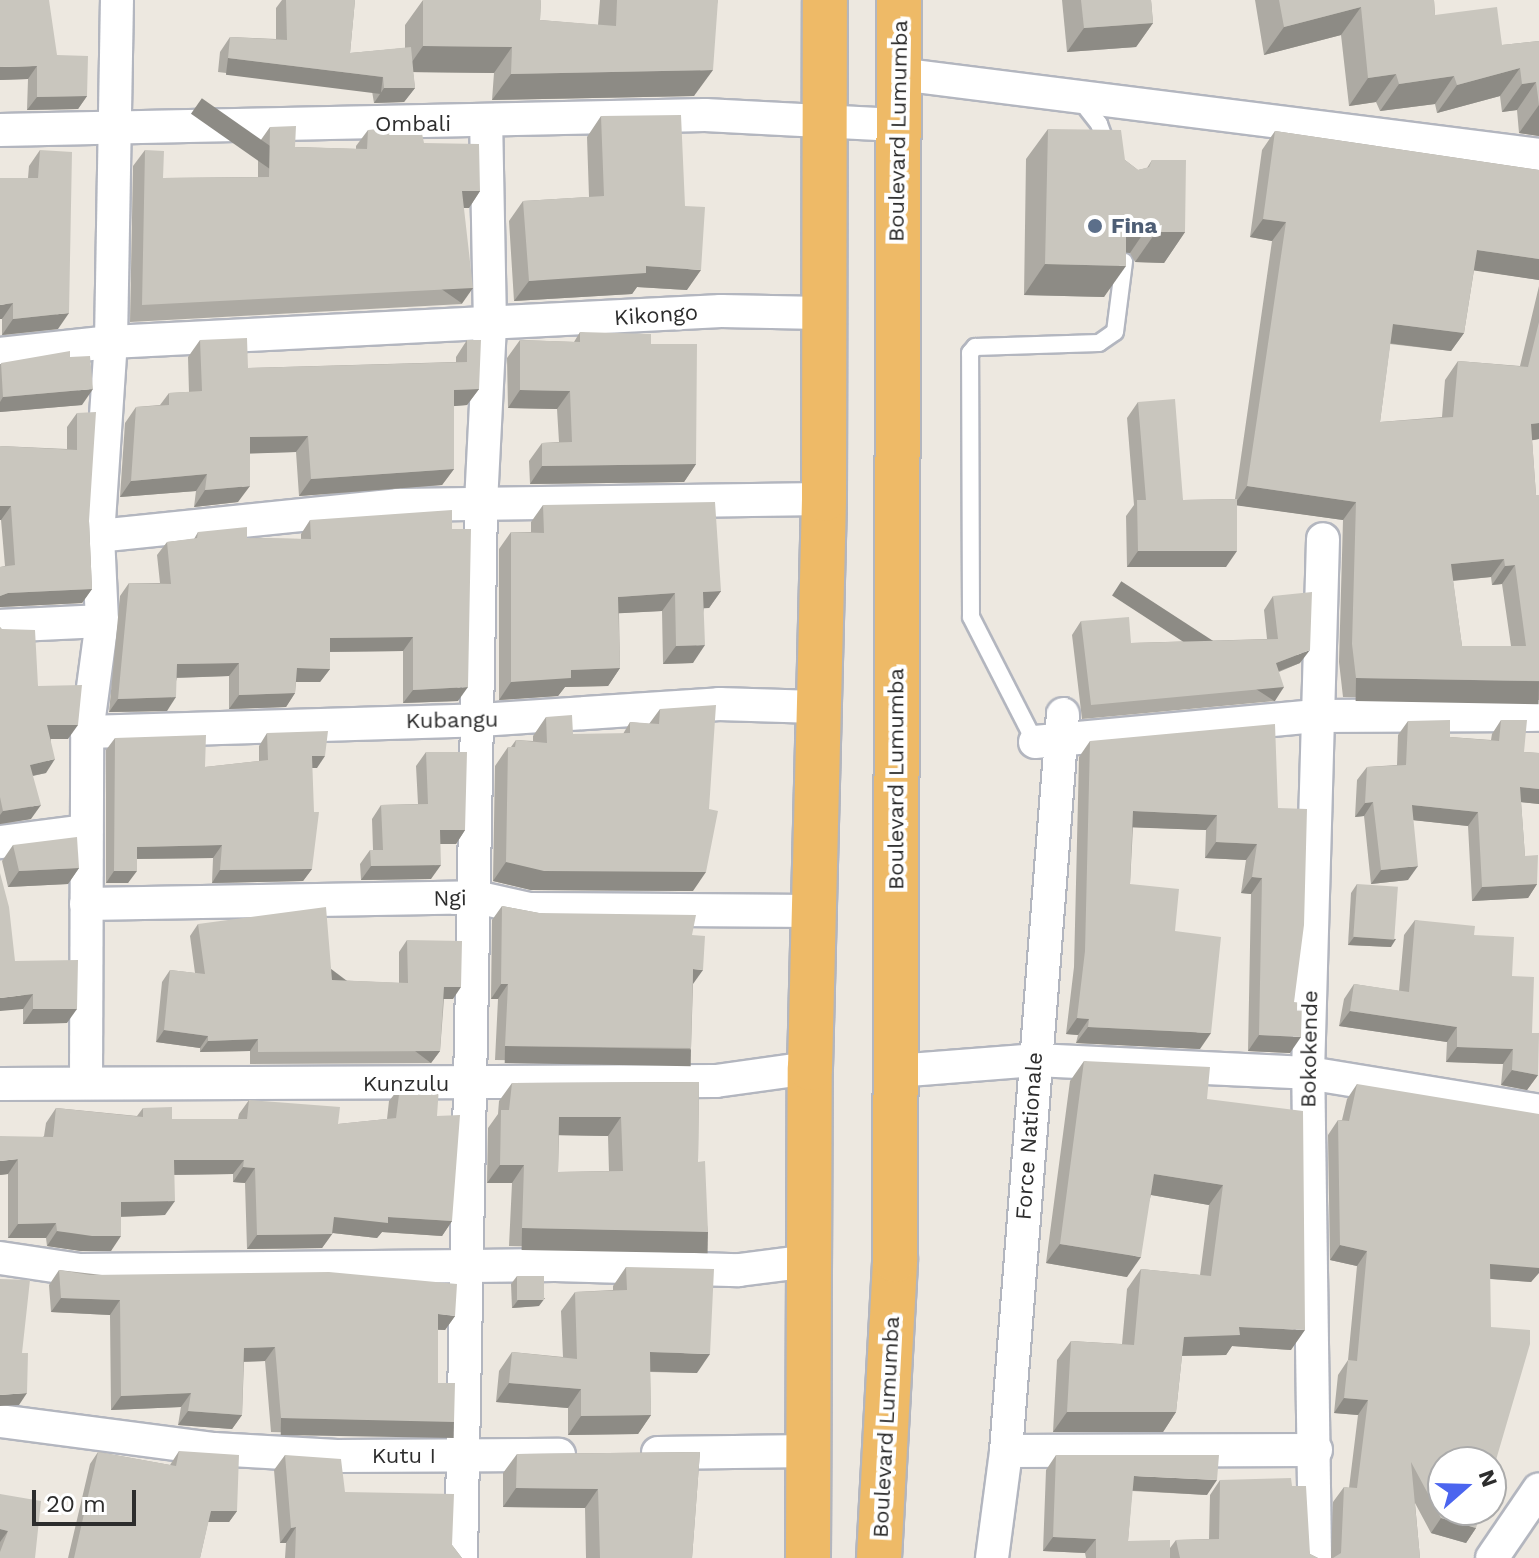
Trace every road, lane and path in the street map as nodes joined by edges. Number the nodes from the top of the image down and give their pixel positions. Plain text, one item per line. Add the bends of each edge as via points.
1 (117, 0) edge
2 (825, 0) edge
3 (899, 0) edge
4 (899, 74) junction
5 (1074, 93) junction
6 (825, 119) junction
7 (486, 124) junction
8 (117, 125) junction
9 (897, 125) junction
10 (0, 130) edge
11 (1539, 155) edge
12 (1113, 165) edge
13 (1124, 262) edge
14 (822, 313) junction
15 (490, 325) junction
16 (111, 342) junction
17 (0, 354) edge
18 (824, 499) junction
19 (481, 503) junction
20 (98, 536) junction
21 (1323, 539) dead end
22 (102, 621) junction
23 (0, 626) edge
24 (817, 707) junction
25 (1539, 715) edge
26 (1316, 716) junction
27 (480, 720) junction
28 (87, 732) junction
29 (1053, 732) junction
30 (86, 831) junction
31 (0, 842) edge
32 (476, 897) junction
33 (86, 904) junction
34 (813, 911) junction
35 (1035, 1060) junction
36 (810, 1068) junction
37 (896, 1071) junction
38 (1308, 1073) junction
39 (86, 1083) junction
40 (0, 1084) edge
41 (473, 1085) junction
42 (1539, 1111) edge
43 (0, 1258) edge
44 (810, 1261) junction
45 (465, 1266) junction
46 (0, 1421) edge
47 (1316, 1450) junction
48 (810, 1451) junction
49 (1006, 1451) junction
50 (628, 1453) edge
51 (585, 1454) edge
52 (461, 1456) junction
53 (1539, 1489) edge
54 (461, 1558) edge
55 (808, 1558) edge
56 (879, 1558) edge
57 (992, 1558) edge
58 (1315, 1558) edge
59 (1492, 1558) edge

1 - 8 street
2 - 6 highway
3 - 4 highway, Boulevard Lumumba
4 - 5 street
4 - 9 highway, Boulevard Lumumba
5 - 11 street
5 - 12 lane via 1099,124
6 - 7 street, Ombali via 705,115
6 - 9 street, Ombali
6 - 14 highway
7 - 8 street, Ombali
7 - 15 street
8 - 10 street, Ombali
8 - 16 street
9 - 37 highway, Boulevard Lumumba
13 - 29 lane via 1115,332 1099,343 975,347 970,353 971,617
14 - 15 street, Kikongo via 721,311
14 - 18 highway
15 - 16 street, Kikongo
15 - 19 street
16 - 17 street, Kikongo
16 - 20 street
18 - 19 street
18 - 24 highway
19 - 20 street via 398,505
19 - 27 street
20 - 22 street
21 - 26 street, Bokokende
22 - 23 street
22 - 28 street
24 - 27 street, Kubangu via 719,704
24 - 34 highway
25 - 26 street
26 - 29 street
26 - 38 street, Bokokende
27 - 28 street, Kubangu
27 - 32 street
28 - 30 street
29 - 35 street, Force Nationale
30 - 31 street
30 - 33 street
32 - 33 street, Ngi
32 - 34 street, Ngi via 529,909
32 - 41 street
33 - 39 street
34 - 36 highway
35 - 37 street
35 - 38 street
35 - 49 street, Force Nationale
36 - 41 street, Kunzulu via 716,1081
36 - 44 highway
37 - 56 highway, Boulevard Lumumba via 895,1260
38 - 42 street
38 - 47 street, Bokokende
39 - 40 street, Kunzulu
39 - 41 street, Kunzulu
41 - 45 street
43 - 45 street via 80,1270
44 - 45 street via 739,1270
44 - 48 highway
45 - 52 street
46 - 52 street, Kutu I via 214,1449
47 - 49 street
47 - 58 street, Bokokende
48 - 50 street
48 - 55 highway
49 - 57 street, Force Nationale
51 - 52 street, Kutu I
52 - 54 street
53 - 59 street

